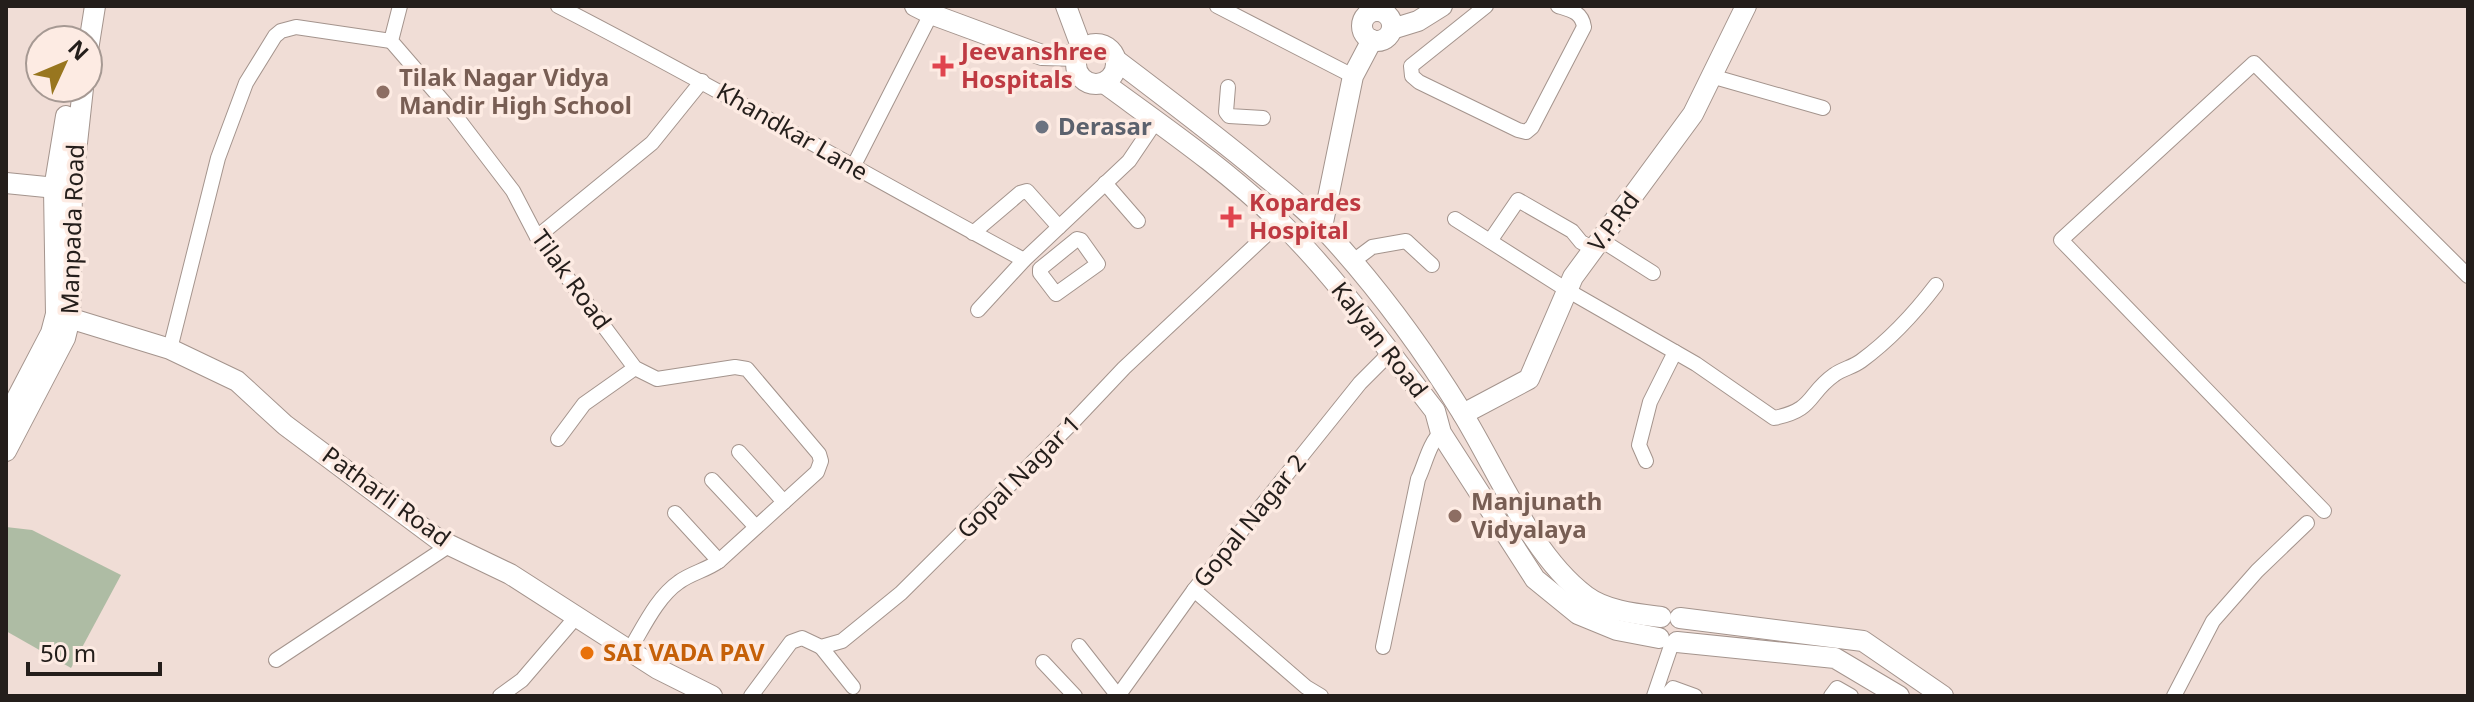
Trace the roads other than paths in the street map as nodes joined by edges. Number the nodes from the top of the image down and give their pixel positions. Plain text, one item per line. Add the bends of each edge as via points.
1 (400, 6) edge
2 (558, 6) edge
3 (1217, 6) edge
4 (1442, 6) edge
5 (1486, 6) edge
6 (1558, 6) edge
7 (1746, 6) edge
8 (1368, 9) edge
9 (923, 10) edge
10 (1068, 11) edge
11 (1392, 29) junction
12 (1372, 40) junction
13 (391, 41) junction
14 (1085, 50) junction
15 (1042, 55) junction
16 (1116, 60) junction
17 (1353, 76) junction
18 (1711, 76) junction
19 (702, 81) junction
20 (1094, 82) junction
21 (1228, 87) dead end
22 (69, 104) edge
23 (80, 104) edge
24 (1823, 108) dead end
25 (1229, 116) junction
26 (1263, 118) dead end
27 (1156, 121) junction
28 (1213, 134) junction
29 (853, 167) junction
30 (6, 183) edge
31 (1105, 183) junction
32 (63, 189) junction
33 (1455, 219) dead end
34 (1138, 221) dead end
35 (1280, 222) junction
36 (1322, 227) junction
37 (1053, 232) junction
38 (973, 233) junction
39 (537, 237) junction
40 (1490, 241) junction
41 (1597, 245) junction
42 (1061, 252) dead end
43 (1024, 260) junction
44 (1352, 262) junction
45 (1432, 265) dead end
46 (1653, 273) dead end
47 (2468, 276) edge
48 (1936, 285) dead end
49 (1567, 290) junction
50 (978, 310) dead end
51 (63, 316) junction
52 (170, 349) junction
53 (1675, 352) junction
54 (1390, 353) junction
55 (635, 368) junction
56 (1463, 414) junction
57 (6, 419) edge
58 (1441, 433) junction
59 (558, 439) dead end
60 (6, 451) edge
61 (739, 452) dead end
62 (1646, 461) dead end
63 (713, 484) dead end
64 (784, 502) junction
65 (2324, 511) dead end
66 (675, 513) dead end
67 (2307, 523) dead end
68 (755, 529) junction
69 (450, 545) junction
70 (719, 561) junction
71 (1194, 590) junction
72 (576, 617) junction
73 (1671, 618) junction
74 (1669, 641) junction
75 (1079, 646) dead end
76 (821, 647) junction
77 (1383, 647) dead end
78 (629, 651) junction
79 (276, 660) dead end
80 (1043, 662) dead end
81 (853, 687) dead end
82 (1303, 692) edge
83 (1113, 694) edge
84 (500, 696) edge
85 (712, 696) edge
86 (751, 696) edge
87 (1075, 696) edge
88 (1321, 696) edge
89 (1654, 696) edge
90 (1666, 696) edge
91 (1695, 696) edge
92 (1831, 696) edge
93 (1851, 696) edge
94 (1899, 696) edge
95 (1943, 696) edge
96 (2174, 696) edge

1 - 13 street
2 - 19 street, Khandkar Lane
3 - 17 street
4 - 11 main road
5 - 6 street via 1411,66 1412,76 1526,132 1584,27 1575,11
7 - 18 main road, V.P.Rd
8 - 11 main road via 1387,14
8 - 12 main road via 1361,25
9 - 15 main road
9 - 29 street
10 - 14 main road
11 - 12 main road via 1382,40
12 - 17 main road
13 - 39 street, Tilak Road via 513,191
13 - 52 street via 296,27 275,36 246,83 218,158
14 - 15 main road
14 - 16 main road via 1109,48
14 - 20 main road via 1076,69
15 - 20 main road, Kalyan Road
16 - 20 main road via 1114,74
16 - 28 main road, Kalyan Road
17 - 36 main road
18 - 24 street
18 - 41 main road, V.P.Rd via 1693,114
19 - 29 street, Khandkar Lane
19 - 39 street via 652,143
20 - 27 main road, Kalyan Road
21 - 25 street
22 - 32 main road, Manpada Road
23 - 32 main road, Manpada Road
25 - 26 street
25 - 28 street
27 - 31 street via 1129,161
27 - 35 main road, Kalyan Road
28 - 36 main road, Kalyan Road
29 - 38 street, Khandkar Lane
30 - 32 main road
31 - 34 street
31 - 37 street
32 - 51 main road, Manpada Road
33 - 40 street
35 - 54 main road, Kalyan Road
35 - 76 street, Gopal Nagar 1 via 1124,368 901,593 842,641
36 - 44 main road, Kalyan Road
37 - 38 street via 1027,191
37 - 42 street
37 - 43 street
38 - 43 street, Khandkar Lane
39 - 55 street, Tilak Road
40 - 41 street via 1518,200 1572,231 1581,242
40 - 49 street
41 - 46 street
41 - 49 main road, V.P.Rd
43 - 50 street
44 - 45 street via 1372,247 1406,241
44 - 56 main road, Kalyan Road via 1410,332
47 - 65 street via 2254,63 2061,240
48 - 53 street via 1911,318 1859,363 1832,376 1793,414 1774,418
49 - 53 street
49 - 56 main road, V.P.Rd via 1529,379
51 - 52 main road, Patharli Road
51 - 57 main road, Manpada Road
51 - 60 main road, Manpada Road via 65,338
52 - 69 main road, Patharli Road via 237,381 285,425
53 - 62 street via 1650,402 1639,445
54 - 58 main road, Kalyan Road via 1435,411
54 - 71 street, Gopal Nagar 2
55 - 59 street via 584,404
55 - 64 street via 657,379 747,369 821,461 817,472
56 - 73 main road, Kalyan Road via 1554,565 1588,598 1632,614
58 - 74 main road, Kalyan Road via 1535,579 1578,614 1617,630
58 - 77 street via 1418,479
61 - 64 street
63 - 68 street
64 - 68 street
66 - 70 street
67 - 96 street via 2213,621
68 - 70 street
69 - 72 main road, Patharli Road via 510,574
69 - 79 street
70 - 78 street via 666,592
71 - 82 street
71 - 83 street, Gopal Nagar 2
72 - 78 main road, Patharli Road
72 - 84 street via 522,680
73 - 74 main road via 1685,630
73 - 95 main road, Kalyan Road via 1863,641
74 - 89 street
74 - 94 main road, Kalyan Road via 1835,658
75 - 83 street
76 - 81 street
76 - 86 street, Gopal Nagar 1 via 802,638 791,642
78 - 85 main road, Patharli Road
80 - 87 street
82 - 88 street
90 - 91 street via 1673,688
92 - 93 street via 1837,688

